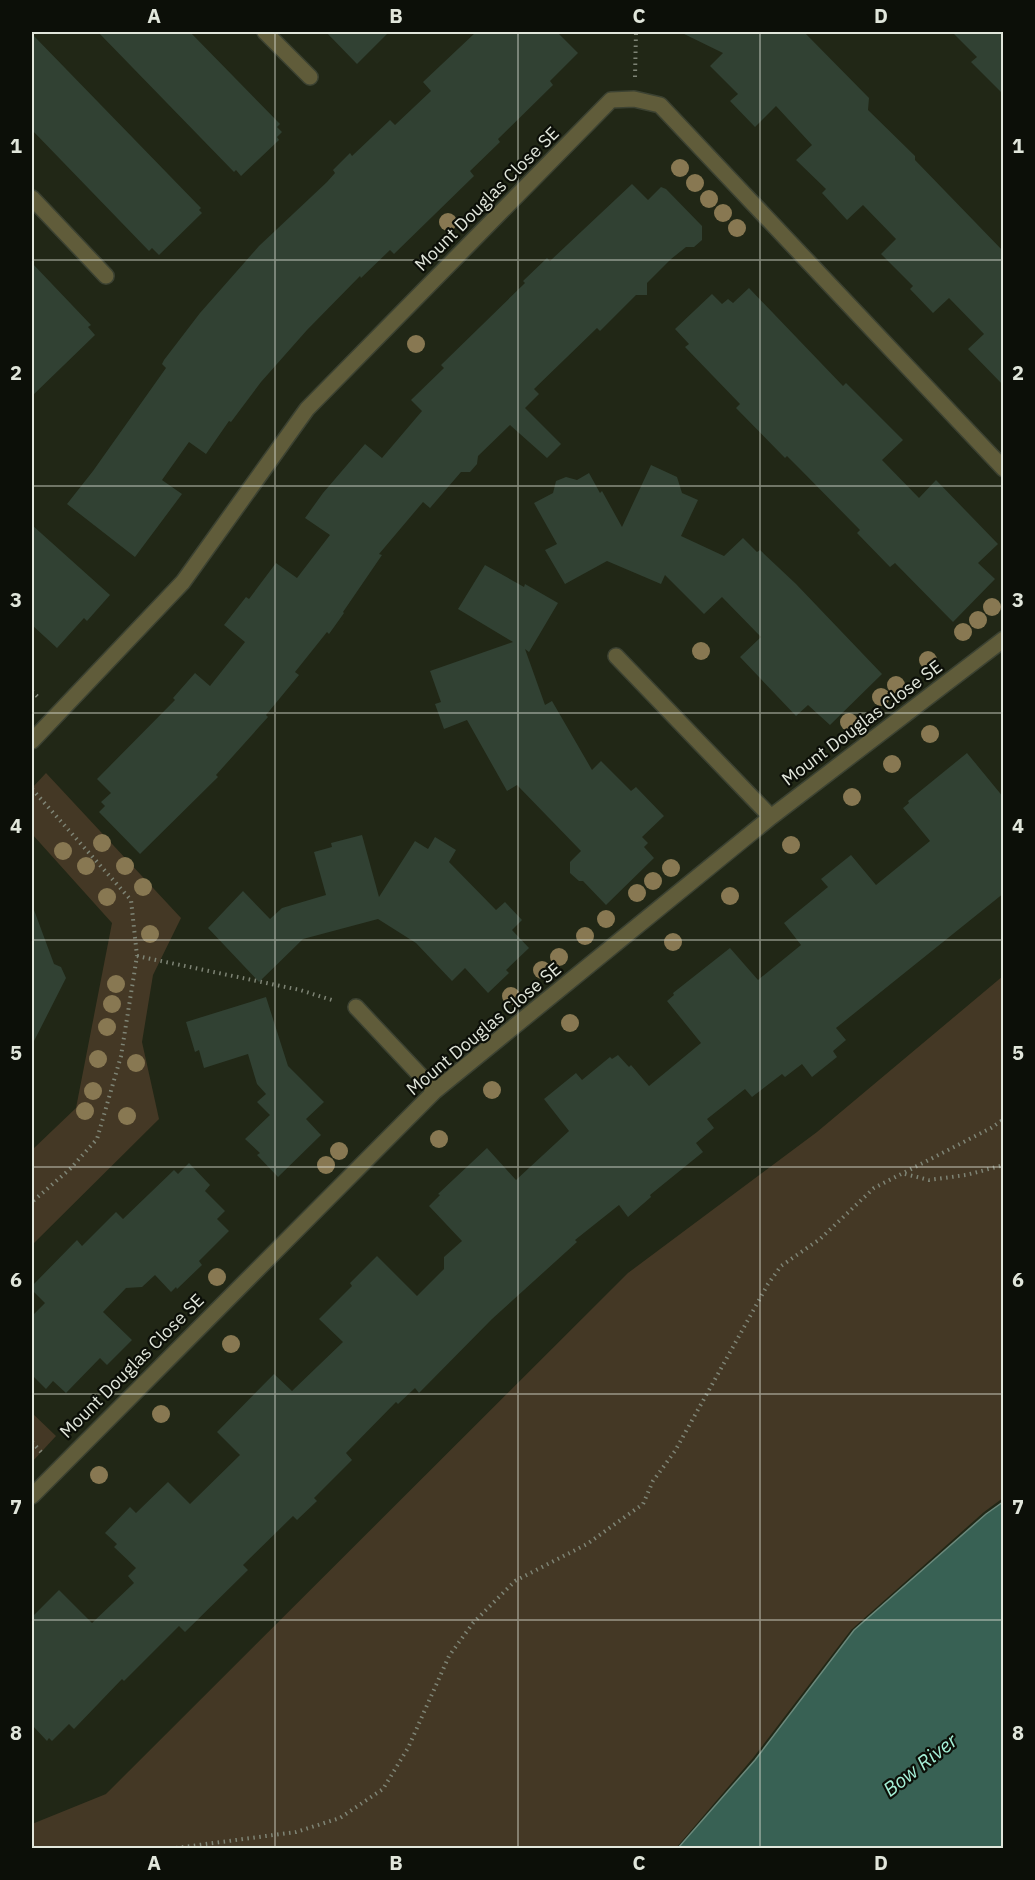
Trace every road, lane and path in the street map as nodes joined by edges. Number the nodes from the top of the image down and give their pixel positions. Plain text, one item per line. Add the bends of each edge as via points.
1 (265, 32) edge
2 (636, 32) edge
3 (310, 77) dead end
4 (634, 99) junction
5 (32, 198) edge
6 (106, 276) dead end
7 (1004, 469) edge
8 (1004, 639) edge
9 (616, 656) dead end
10 (32, 741) edge
11 (32, 789) edge
12 (771, 817) junction
13 (137, 956) junction
14 (356, 1007) joint
15 (435, 1091) junction
16 (1004, 1119) edge
17 (1004, 1165) edge
18 (903, 1174) junction
19 (32, 1202) edge
20 (32, 1496) edge
21 (176, 1848) edge

1 - 3 street
2 - 4 path
4 - 7 street, Mount Douglas Close SE via 660,105
4 - 10 street, Mount Douglas Close SE via 611,100 307,410 183,582
5 - 6 street
8 - 12 street, Mount Douglas Close SE
9 - 12 street
11 - 13 path via 131,900
12 - 15 street, Mount Douglas Close SE
13 - 14 path via 300,990
13 - 19 path via 121,1056 98,1139
14 - 15 street
15 - 20 street, Mount Douglas Close SE
16 - 18 path
17 - 18 path via 929,1180
18 - 21 path via 874,1188 820,1239 781,1266 643,1504 587,1544 515,1581 473,1623 449,1656 408,1748 384,1788 340,1818 296,1832

